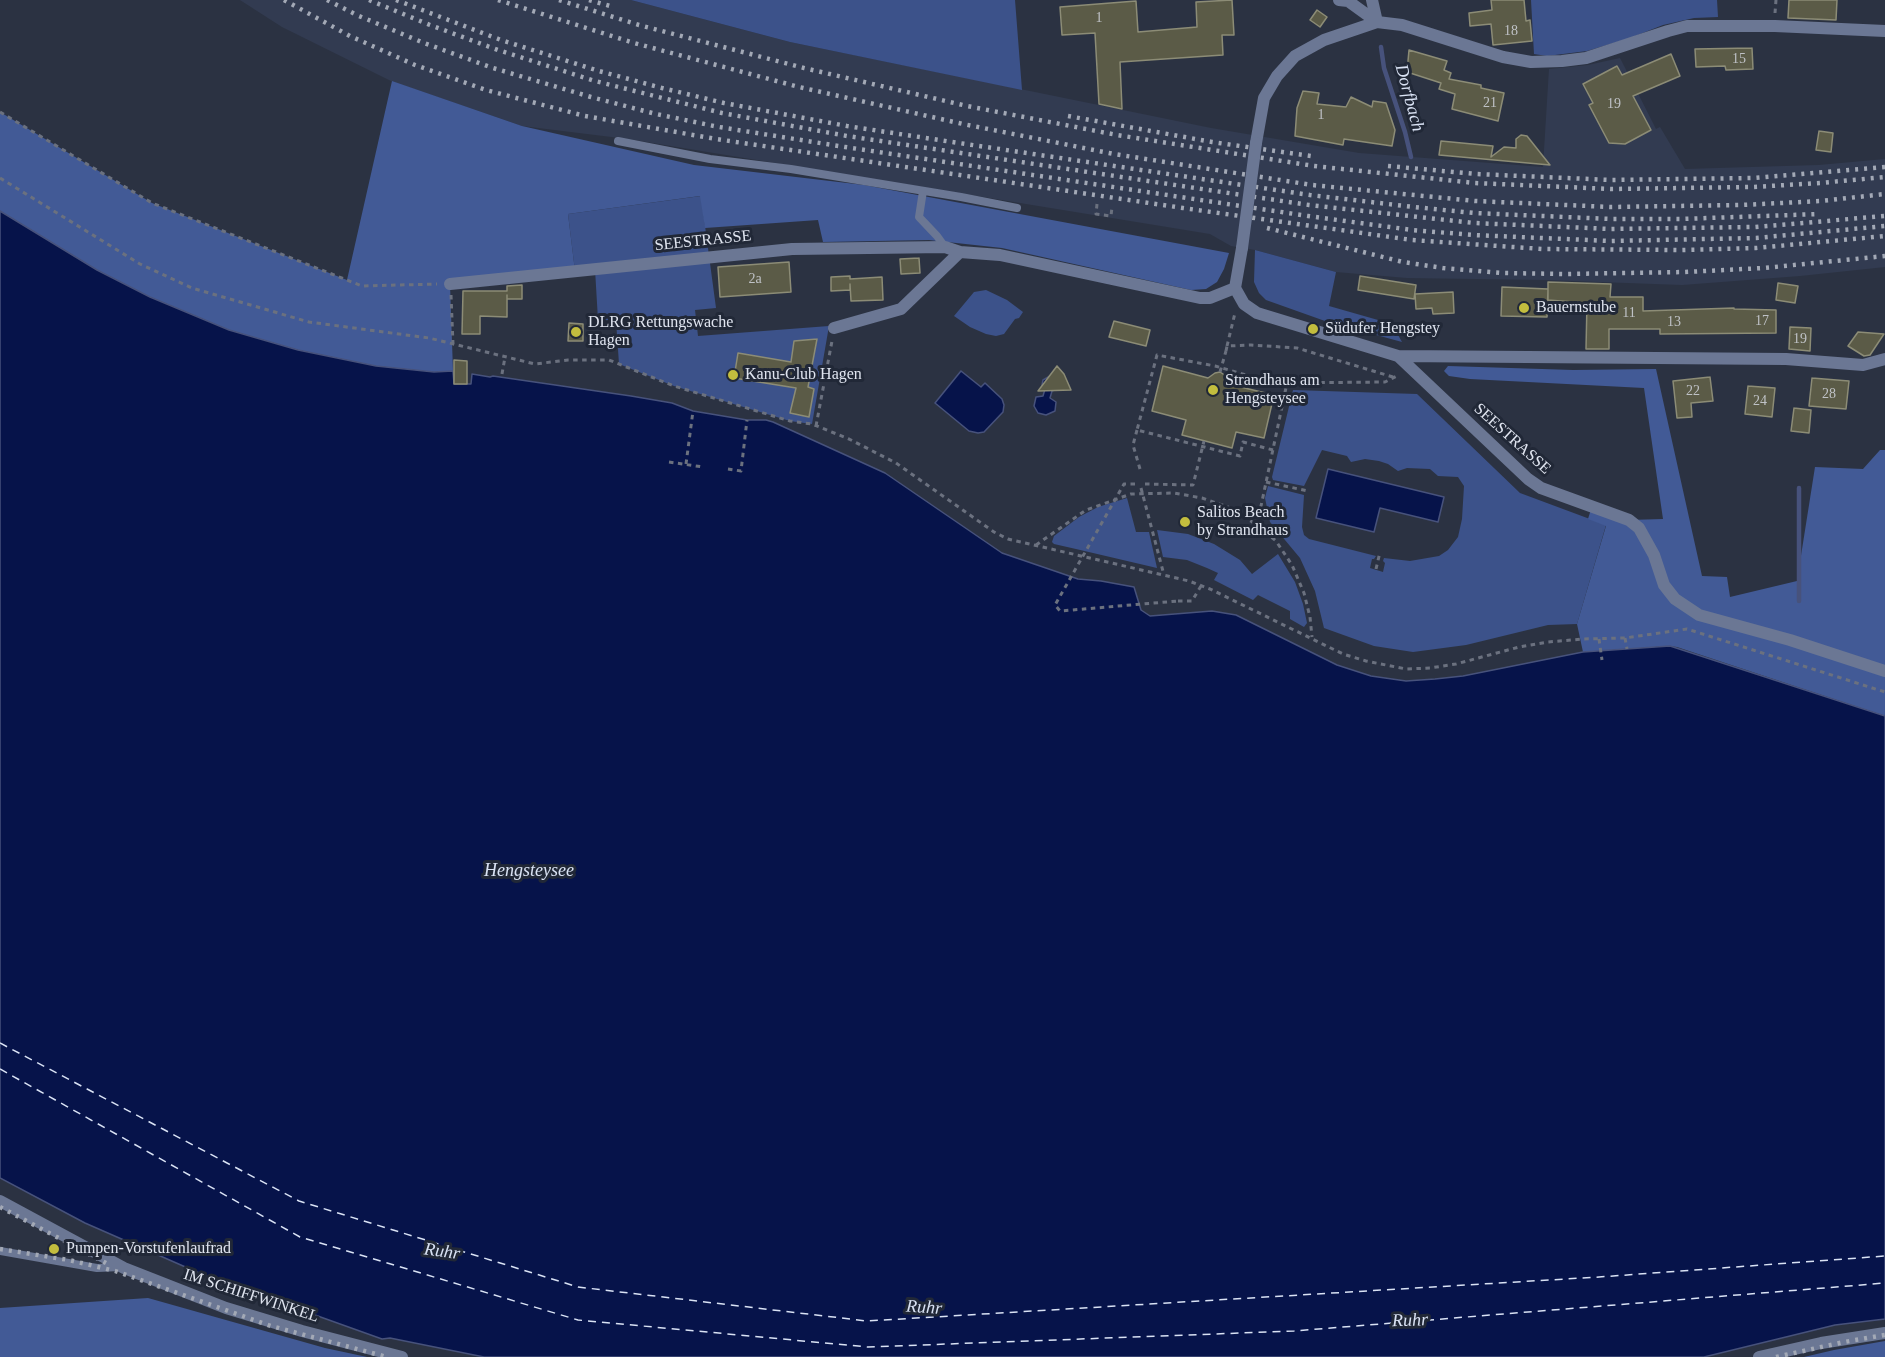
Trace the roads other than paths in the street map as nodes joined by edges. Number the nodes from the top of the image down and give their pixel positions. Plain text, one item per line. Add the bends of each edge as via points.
1 (1339, 0) edge
2 (1372, 0) edge
3 (1377, 22) junction
4 (1885, 31) edge
5 (618, 141) dead end
6 (923, 191) junction
7 (1017, 208) dead end
8 (945, 247) junction
9 (960, 252) junction
10 (450, 284) road end
11 (1235, 288) junction
12 (834, 328) road end
13 (1398, 356) junction
14 (1885, 359) edge
15 (1885, 671) edge
16 (0, 1201) edge
17 (0, 1251) edge
18 (124, 1268) junction
19 (1885, 1333) edge
20 (402, 1357) edge
21 (1759, 1357) edge

1 - 3 street
2 - 3 street
3 - 4 street via 1402,25 1531,62 1586,58 1688,26
3 - 11 street, bridge via 1324,40 1295,56 1264,98
5 - 6 lane
6 - 7 lane
6 - 8 lane via 919,217
8 - 9 street, SEESTRASSE
8 - 10 street, SEESTRASSE via 792,249
9 - 11 street, SEESTRASSE via 1000,255 1200,298
9 - 12 street via 902,309
11 - 13 street, SEESTRASSE via 1244,304 1257,313
13 - 14 street, SEESTRASSE via 1786,359 1863,365
13 - 15 street, SEESTRASSE via 1528,480 1629,520 1639,528 1664,585 1675,599 1699,615
16 - 18 street, IM SCHIFFWINKEL
17 - 18 lane via 97,1268
18 - 20 street, IM SCHIFFWINKEL via 226,1308
19 - 21 street

